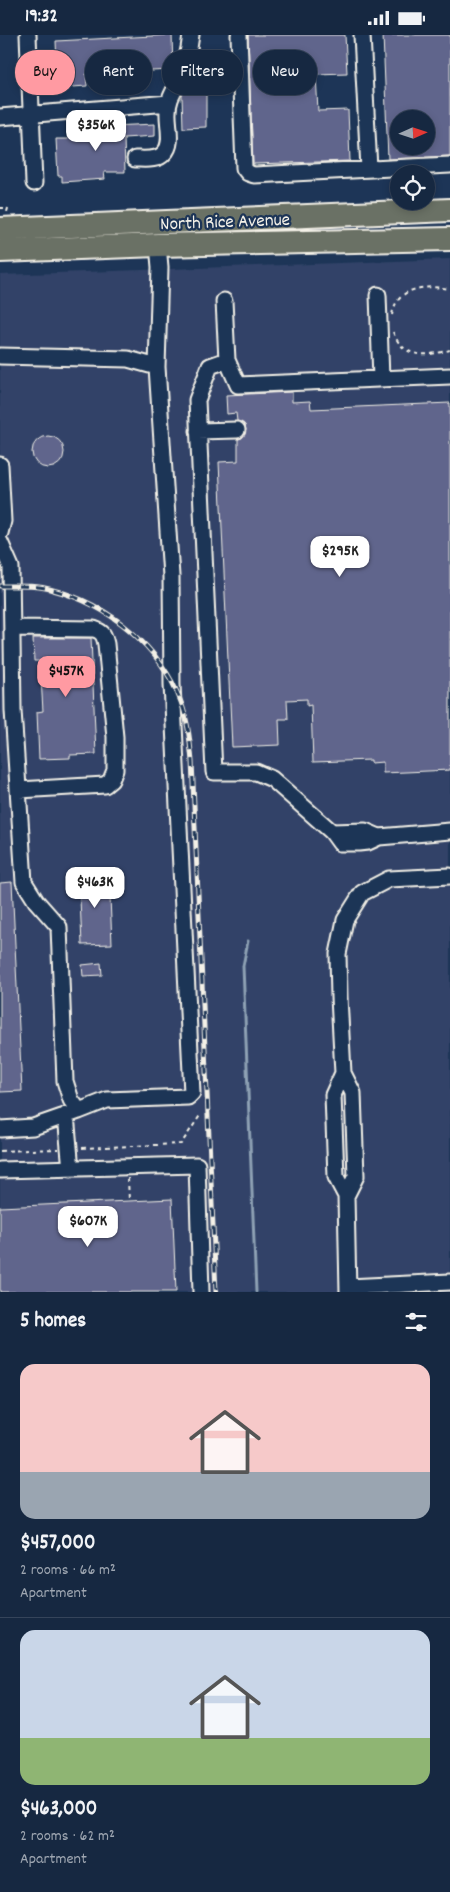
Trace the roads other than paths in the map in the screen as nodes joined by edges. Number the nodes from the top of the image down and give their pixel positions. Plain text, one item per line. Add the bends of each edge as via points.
1 (28, 35) edge
2 (191, 35) edge
3 (239, 35) edge
4 (362, 35) edge
5 (169, 103) junction
6 (32, 114) junction
7 (0, 117) edge
8 (135, 159) dead end
9 (450, 165) edge
10 (369, 169) junction
11 (34, 183) dead end
12 (450, 210) edge
13 (0, 229) edge
14 (450, 239) edge
15 (158, 245) junction
16 (0, 251) edge
17 (378, 295) dead end
18 (224, 301) dead end
19 (0, 356) edge
20 (227, 360) junction
21 (157, 367) junction
22 (450, 376) edge
23 (381, 379) junction
24 (237, 430) dead end
25 (198, 431) junction
26 (0, 465) edge
27 (0, 533) edge
28 (0, 542) edge
29 (13, 628) junction
30 (19, 790) junction
31 (450, 831) edge
32 (450, 876) edge
33 (72, 1113) junction
34 (0, 1129) edge
35 (70, 1169) junction
36 (0, 1170) edge
37 (450, 1282) edge
38 (348, 1289) edge
39 (201, 1292) edge

1 - 6 lane
2 - 5 lane via 189,52
3 - 10 lane via 244,168 248,173
4 - 10 lane
5 - 6 lane
5 - 8 lane via 169,143 165,153 158,158
6 - 7 lane
6 - 11 lane
9 - 10 lane
12 - 13 highway, North Rice Avenue
14 - 15 highway, North Rice Avenue
15 - 16 highway, North Rice Avenue
15 - 21 lane
17 - 23 lane
18 - 20 lane
19 - 21 lane via 128,359
20 - 23 lane via 238,385
20 - 25 lane via 210,366 197,400
21 - 33 lane via 171,576 172,684 192,1093 188,1097 107,1100
22 - 23 lane
24 - 25 lane
25 - 31 lane via 214,772 256,772 272,779 332,832 365,831 379,837
26 - 27 lane via 3,521
28 - 29 lane via 10,567
29 - 30 lane via 13,710
29 - 30 lane via 94,629 104,634 115,737 115,770 105,785
30 - 33 lane via 24,881 36,901 59,927 65,1081
32 - 38 lane via 389,879 362,893 345,920 338,954 343,1073 353,1093 356,1176 346,1196
33 - 34 lane via 32,1127
33 - 35 lane
35 - 36 lane
35 - 39 lane via 196,1165
37 - 38 lane

